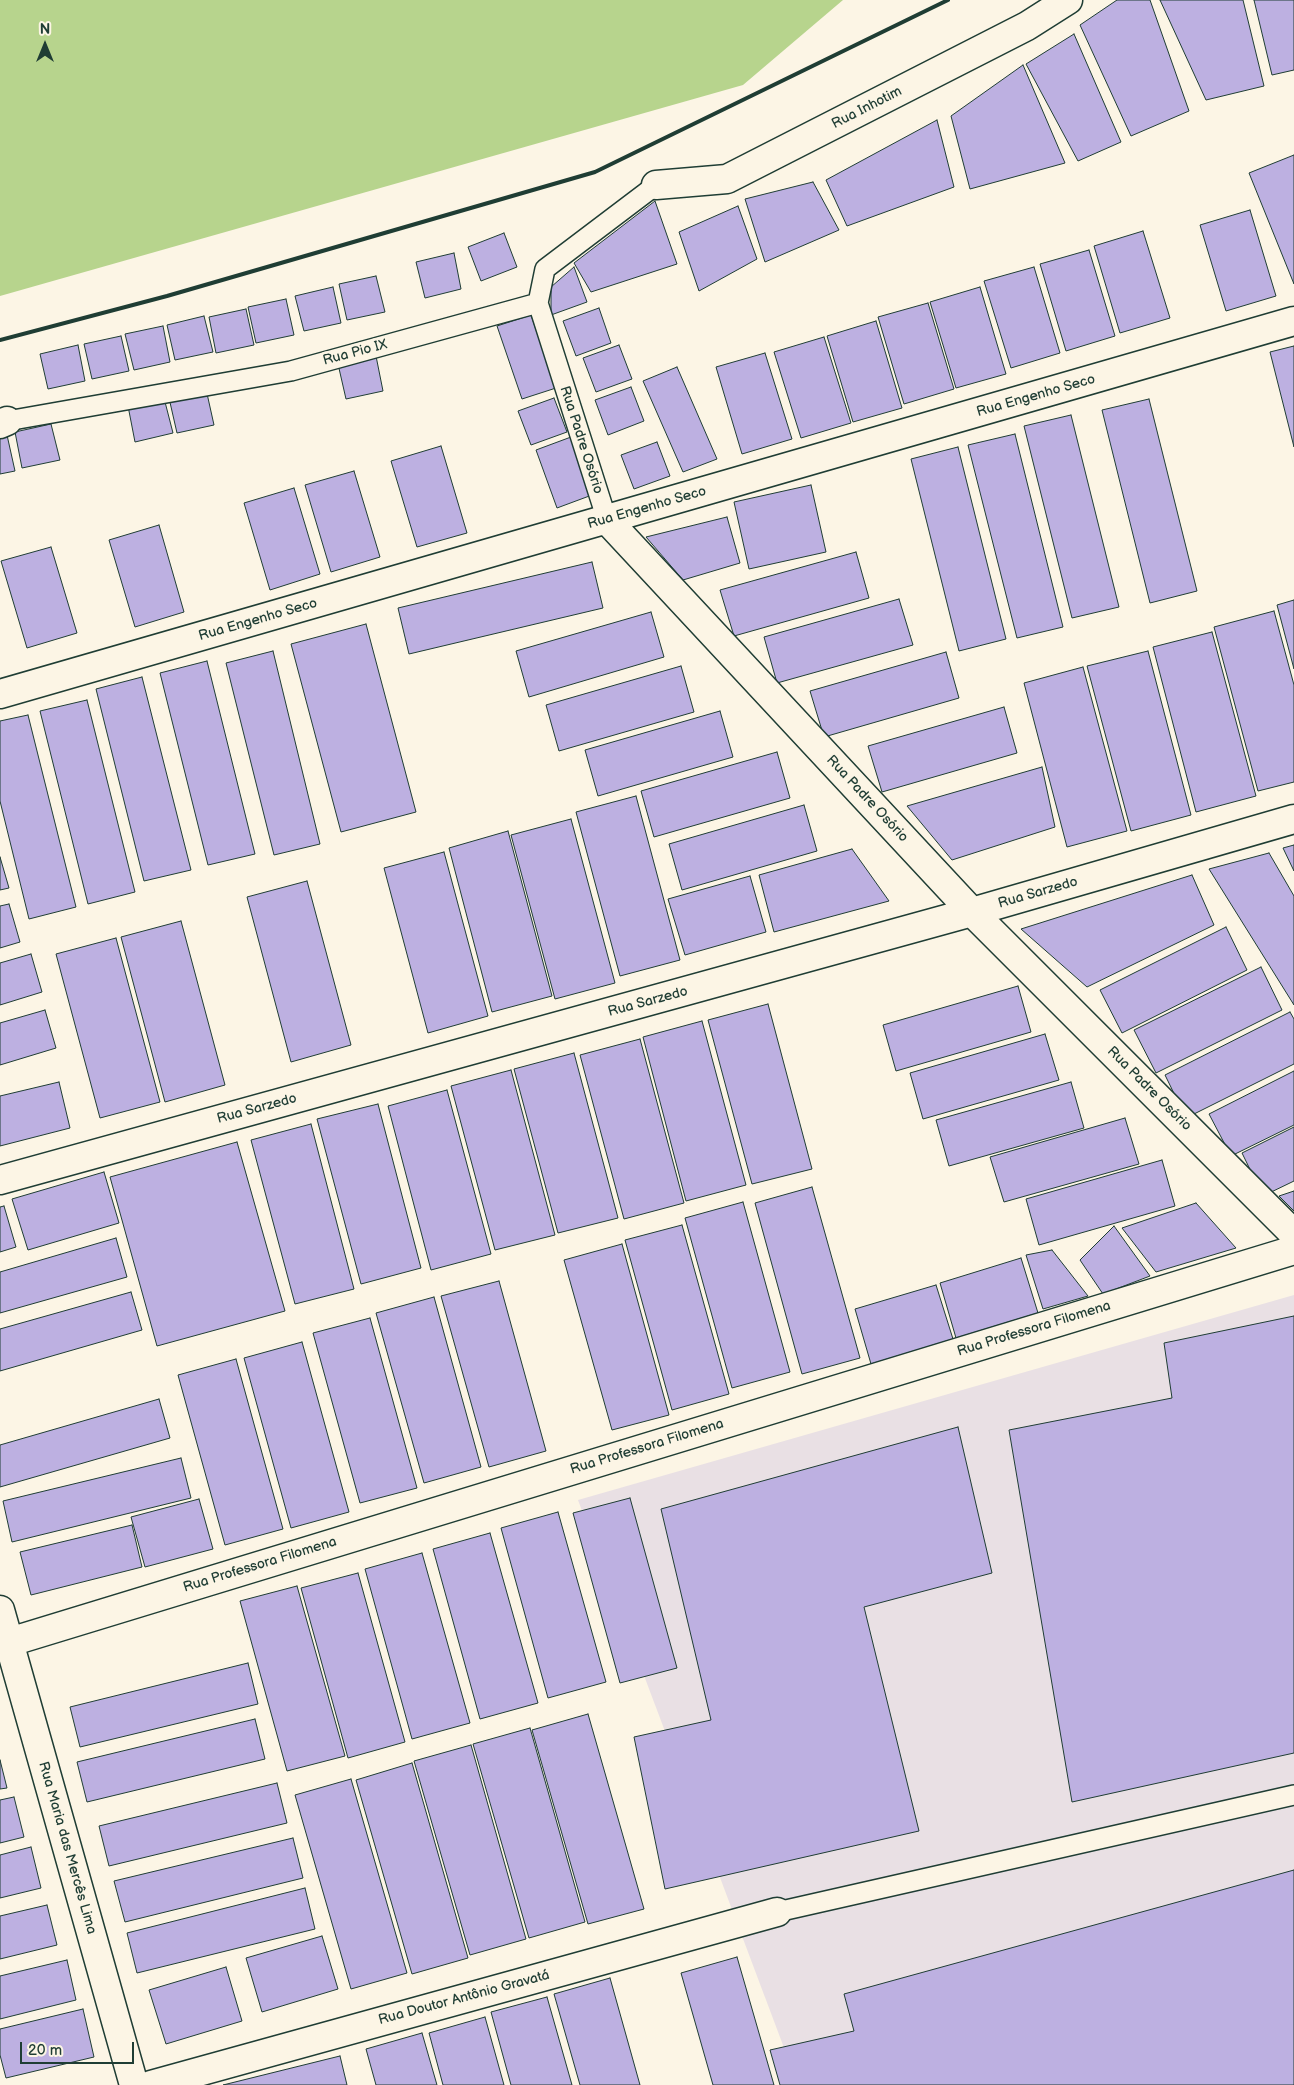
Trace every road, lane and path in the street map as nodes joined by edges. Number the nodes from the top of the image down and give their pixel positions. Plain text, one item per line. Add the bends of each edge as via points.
1 (1068, 0) edge
2 (656, 186) joint
3 (538, 302) junction
4 (1294, 321) edge
5 (4, 422) edge
6 (607, 520) junction
7 (0, 694) edge
8 (1294, 819) edge
9 (972, 912) junction
10 (0, 1180) edge
11 (1294, 1234) edge
12 (1294, 1250) edge
13 (0, 1610) edge
14 (5, 1643) edge
15 (1294, 1796) edge
16 (777, 1912) joint
17 (134, 2085) edge
18 (150, 2085) edge

1 - 2 street, Rua Inhotim via 1027,26 727,179
2 - 3 lane via 545,269
3 - 5 lane, Rua Pio IX via 291,370
3 - 6 lane, Rua Padre Osório
4 - 6 street, Rua Engenho Seco
6 - 7 street, Rua Engenho Seco
6 - 9 street, Rua Padre Osório
8 - 9 street, Rua Sarzedo
9 - 10 street, Rua Sarzedo
9 - 11 street, Rua Padre Osório
12 - 14 street, Rua Professora Filomena
13 - 14 street, Rua Maria das Mercês Lima
14 - 17 street, Rua Maria das Mercês Lima
15 - 16 lane
16 - 18 street, Rua Doutor Antônio Gravatá

